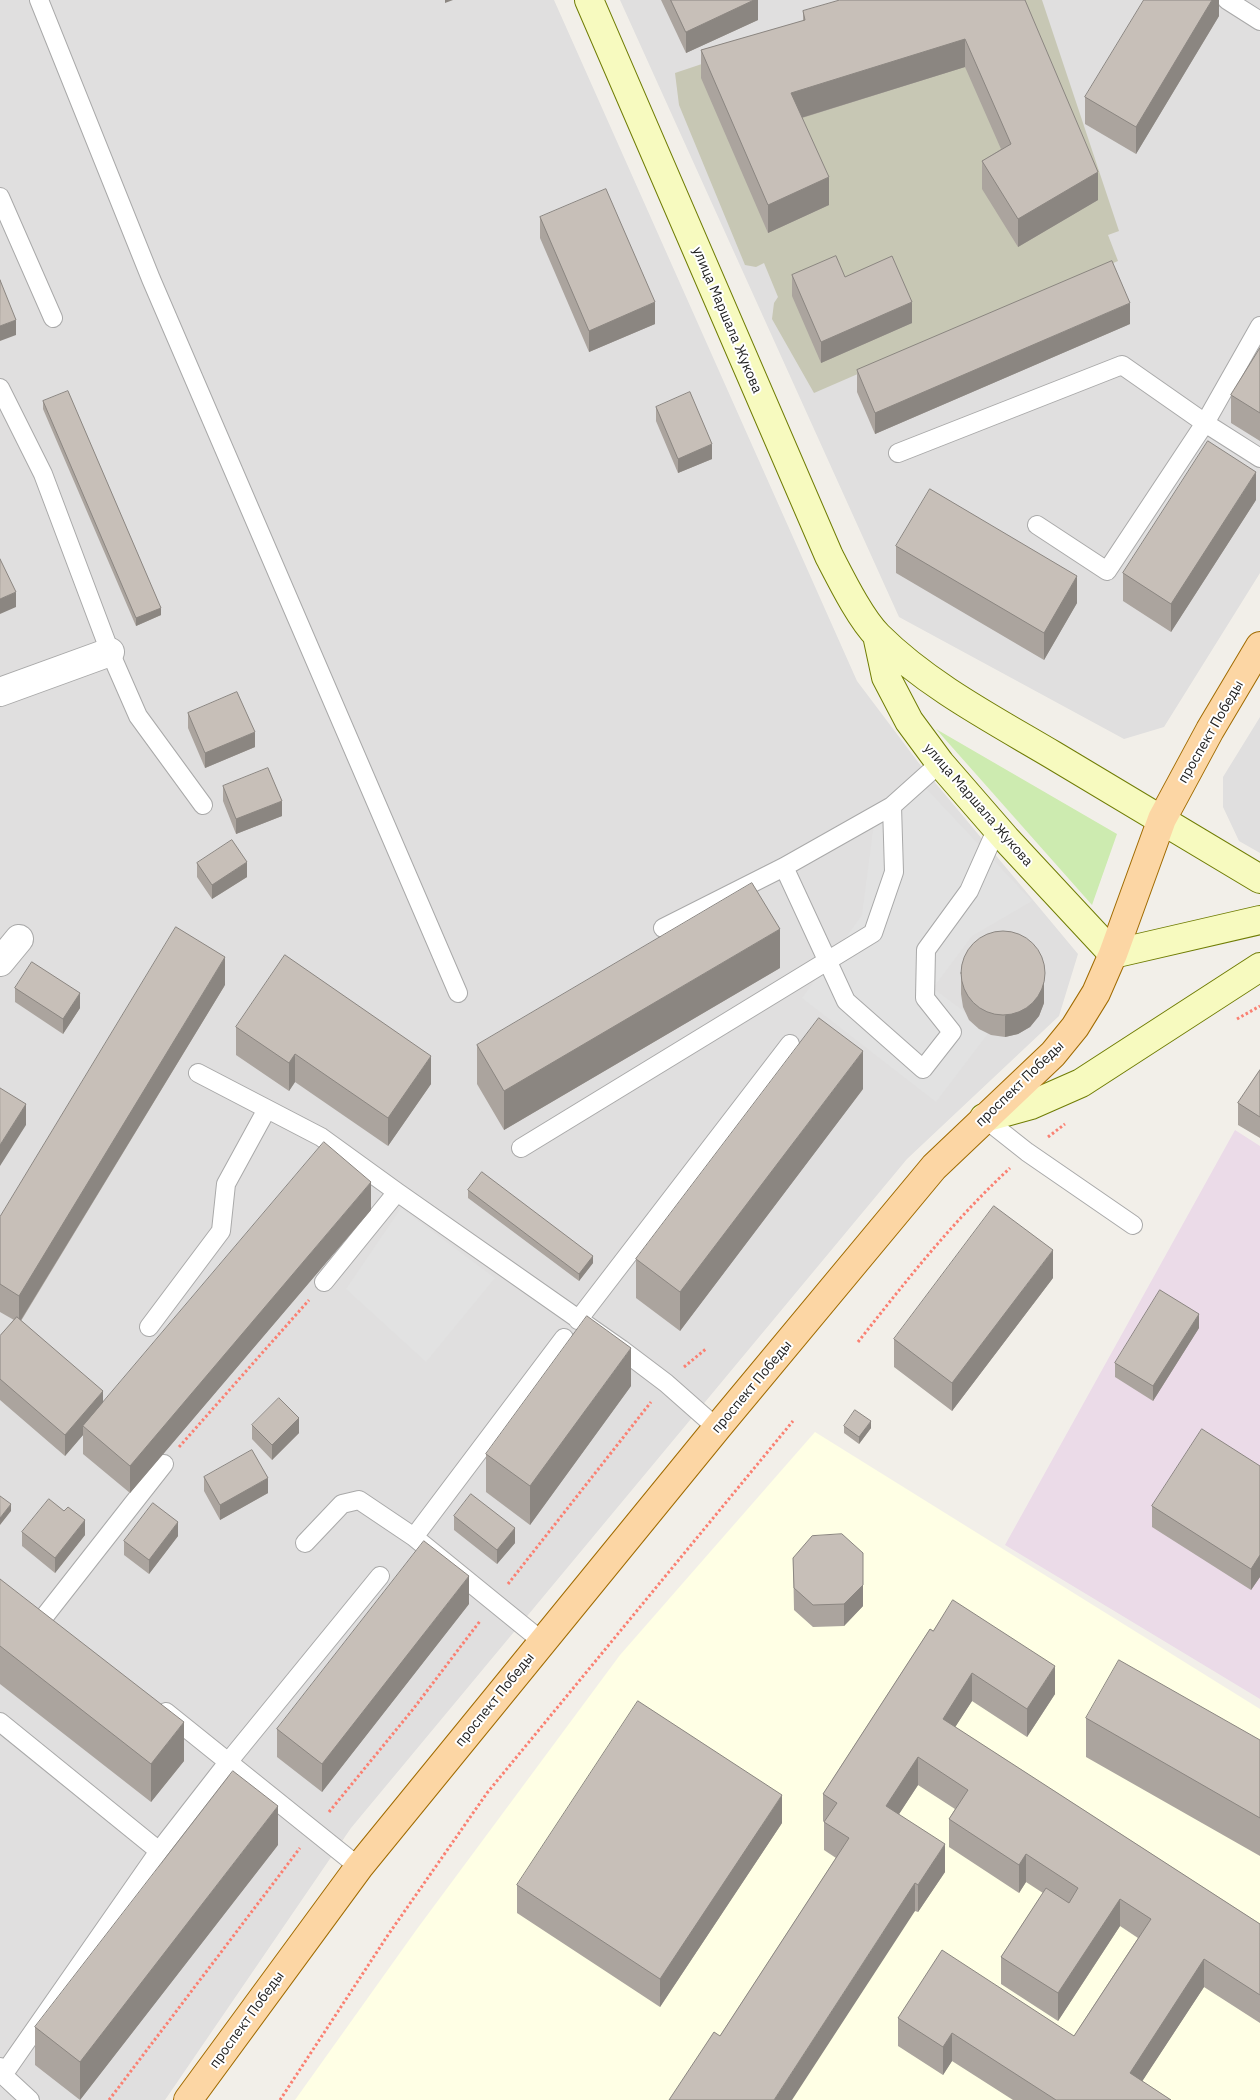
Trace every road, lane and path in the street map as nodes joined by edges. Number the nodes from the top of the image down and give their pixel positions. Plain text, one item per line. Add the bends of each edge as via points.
1 (38, 0) edge
2 (589, 0) edge
3 (1227, 0) edge
4 (1260, 21) edge
5 (0, 197) edge
6 (53, 318) dead end
7 (1260, 326) edge
8 (0, 388) edge
9 (1205, 423) junction
10 (898, 453) dead end
11 (1260, 458) edge
12 (1037, 525) dead end
13 (876, 635) junction
14 (1260, 646) edge
15 (110, 652) junction
16 (0, 692) edge
17 (940, 764) junction
18 (203, 805) dead end
19 (892, 806) junction
20 (1162, 819) junction
21 (997, 828) junction
22 (784, 867) junction
23 (1260, 879) edge
24 (1260, 920) edge
25 (663, 928) dead end
26 (19, 939) dead end
27 (1113, 954) junction
28 (829, 961) junction
29 (0, 962) edge
30 (1260, 967) edge
31 (458, 993) dead end
32 (790, 1044) dead end
33 (198, 1073) dead end
34 (267, 1109) junction
35 (984, 1118) junction
36 (521, 1148) dead end
37 (397, 1192) junction
38 (1134, 1225) dead end
39 (324, 1282) joint
40 (578, 1320) junction
41 (149, 1327) dead end
42 (564, 1338) dead end
43 (707, 1348) dead end
44 (666, 1383) junction
45 (793, 1421) dead end
46 (717, 1428) junction
47 (164, 1464) joint
48 (414, 1537) junction
49 (305, 1543) dead end
50 (380, 1576) dead end
51 (495, 1602) junction
52 (29, 1606) edge
53 (44, 1617) junction
54 (59, 1629) edge
55 (543, 1642) junction
56 (152, 1701) edge
57 (0, 1722) edge
58 (229, 1761) junction
59 (314, 1830) junction
60 (158, 1851) junction
61 (359, 1867) junction
62 (2, 2071) edge
63 (30, 2100) edge
64 (109, 2100) edge
65 (188, 2100) edge
66 (280, 2100) edge

1 - 31 lane via 151,278
2 - 13 main road, улица Маршала Жукова via 829,556 851,598
3 - 4 lane
5 - 6 lane
7 - 9 lane
8 - 15 lane via 43,474
9 - 10 lane via 1122,365
9 - 11 lane
9 - 12 lane via 1107,571
13 - 17 main road, улица Маршала Жукова via 886,677 908,721
13 - 20 main road, улица Маршала Жукова via 908,662 989,718
14 - 20 main road, проспект Победы
15 - 16 street
15 - 18 lane via 138,716
17 - 19 lane
17 - 21 main road, улица Маршала Жукова
19 - 22 lane
19 - 28 lane via 894,872 874,933
20 - 23 main road, улица Маршала Жукова
20 - 27 main road, проспект Победы
21 - 27 main road, улица Маршала Жукова
21 - 28 lane via 969,891 926,950 925,998 952,1032 924,1069 846,1001
22 - 25 lane
22 - 28 lane
24 - 27 main road
26 - 29 street
27 - 35 main road, проспект Победы via 1096,993 1075,1027 1053,1054
28 - 36 lane
30 - 35 main road via 1081,1083 1030,1105
32 - 40 lane
33 - 34 lane
34 - 37 lane via 321,1137
34 - 41 lane via 226,1184 221,1231
35 - 38 lane via 1027,1152
35 - 46 main road, проспект Победы via 934,1167
37 - 39 lane
37 - 40 lane
39 - 47 path
40 - 44 lane
42 - 48 lane
43 - 44 path
44 - 46 lane
44 - 51 path
45 - 66 path via 487,1792 388,1934
46 - 55 main road, проспект Победы
47 - 53 lane
48 - 49 lane via 359,1500 342,1504
48 - 51 lane
50 - 58 lane
51 - 55 lane
51 - 59 path
52 - 53 lane
53 - 54 lane
55 - 61 main road, проспект Победы
56 - 58 lane
57 - 60 lane
58 - 59 lane
58 - 60 lane
59 - 61 lane
59 - 64 path
60 - 62 lane
61 - 65 main road, проспект Победы
62 - 63 lane

